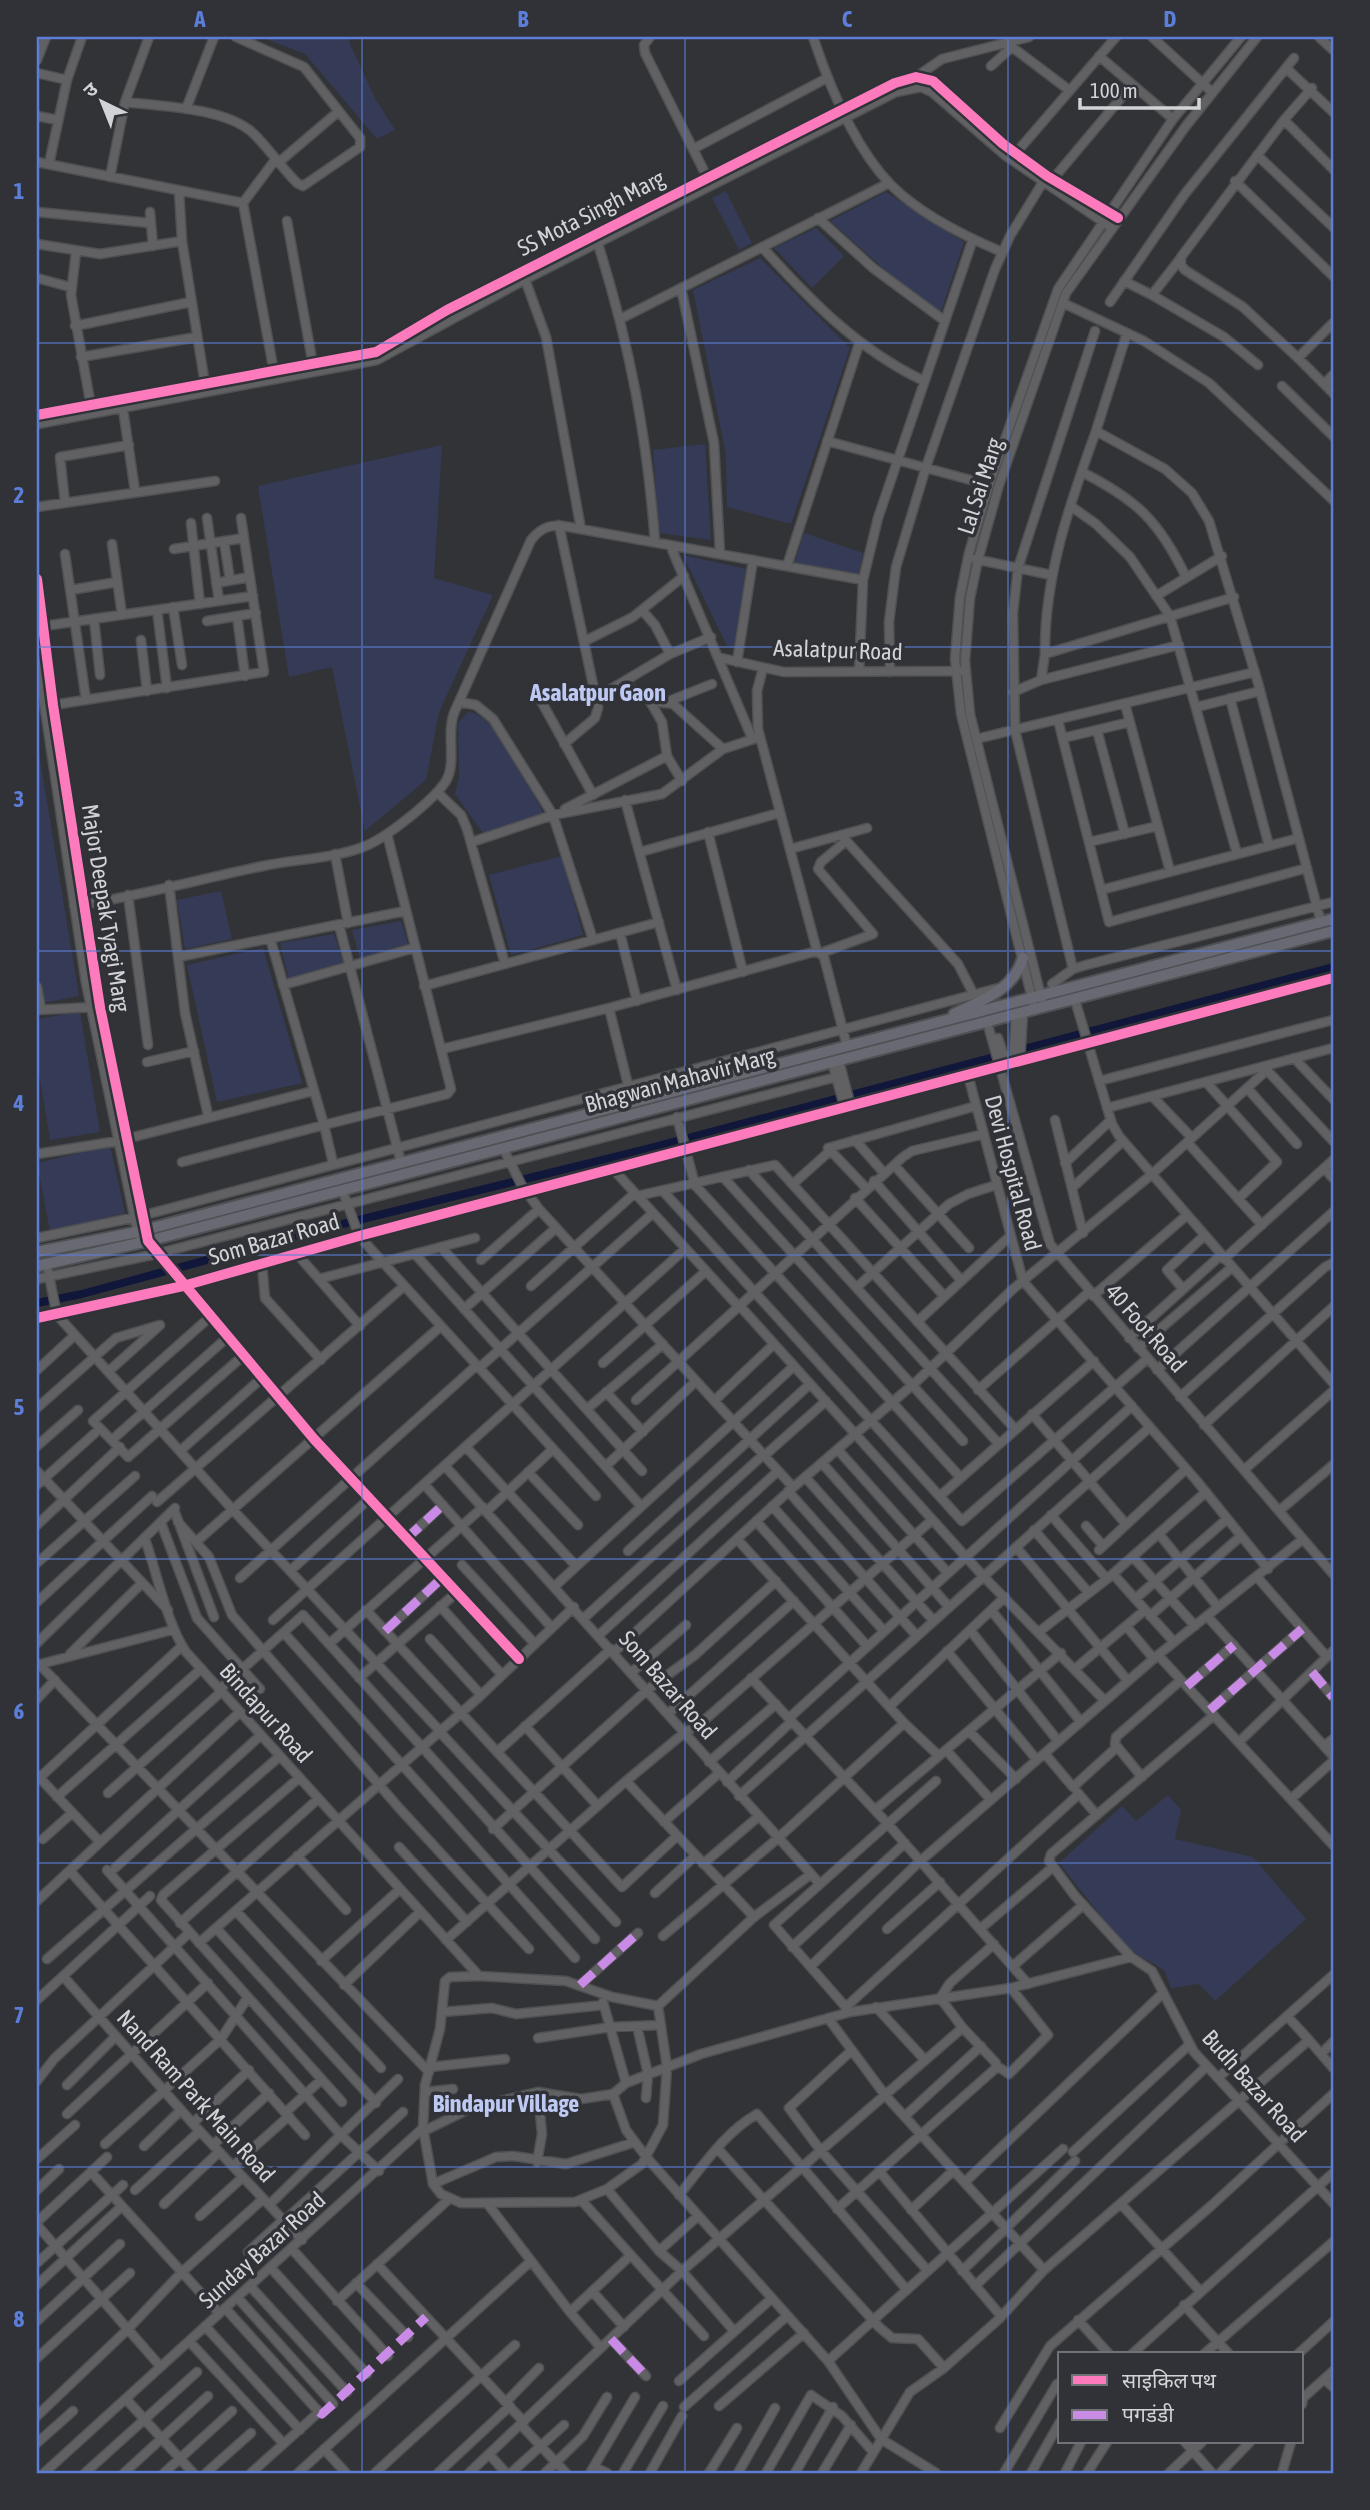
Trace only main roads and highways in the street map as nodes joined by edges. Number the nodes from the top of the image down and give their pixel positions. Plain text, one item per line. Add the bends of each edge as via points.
1 (1333, 919) edge
2 (1333, 931) edge
3 (1028, 960) road end
4 (1072, 995) junction
5 (1038, 1003) junction
6 (935, 1023) junction
7 (142, 1236) junction
8 (37, 1252) edge
9 (41, 1265) edge

1 - 4 main road, Bhagwan Mahavir Marg
2 - 4 main road, Bhagwan Mahavir Marg
3 - 6 main road via 1008,986
4 - 5 main road, Bhagwan Mahavir Marg
5 - 6 main road, Bhagwan Mahavir Marg
5 - 7 main road, Bhagwan Mahavir Marg via 1019,1014 342,1189
6 - 7 main road, Bhagwan Mahavir Marg via 401,1162
7 - 8 main road, Bhagwan Mahavir Marg
7 - 9 main road, Bhagwan Mahavir Marg

